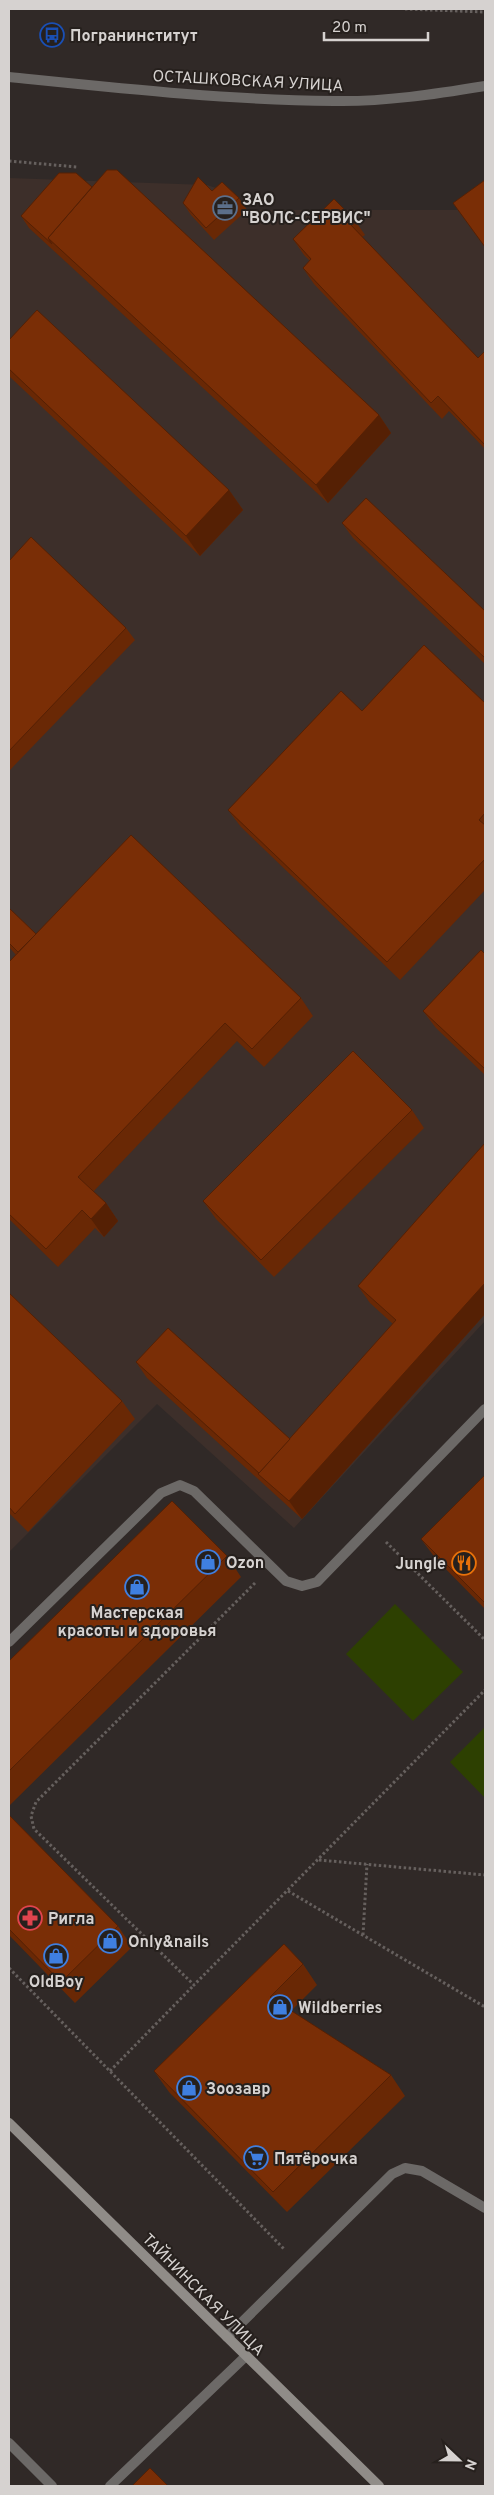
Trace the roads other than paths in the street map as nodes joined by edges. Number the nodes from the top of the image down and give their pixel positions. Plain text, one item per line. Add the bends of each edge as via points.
1 (9, 77) edge
2 (485, 86) edge
3 (485, 1409) edge
4 (9, 1642) edge
5 (9, 2123) edge
6 (485, 2208) edge
7 (227, 2337) junction
8 (246, 2356) junction
9 (9, 2443) edge
10 (52, 2486) edge
11 (110, 2486) edge
12 (379, 2486) edge

1 - 2 street, ОСТАШКОВСКАЯ УЛИЦА via 163,92 335,101 428,95
3 - 4 street via 317,1582 302,1586 286,1580 194,1491 180,1484 161,1493
5 - 7 main road, ТАЙНИНСКАЯ УЛИЦА
6 - 7 street via 422,2171 405,2168 392,2174
7 - 8 main road, ТАЙНИНСКАЯ УЛИЦА
8 - 11 street
8 - 12 main road, ТАЙНИНСКАЯ УЛИЦА
9 - 10 street

